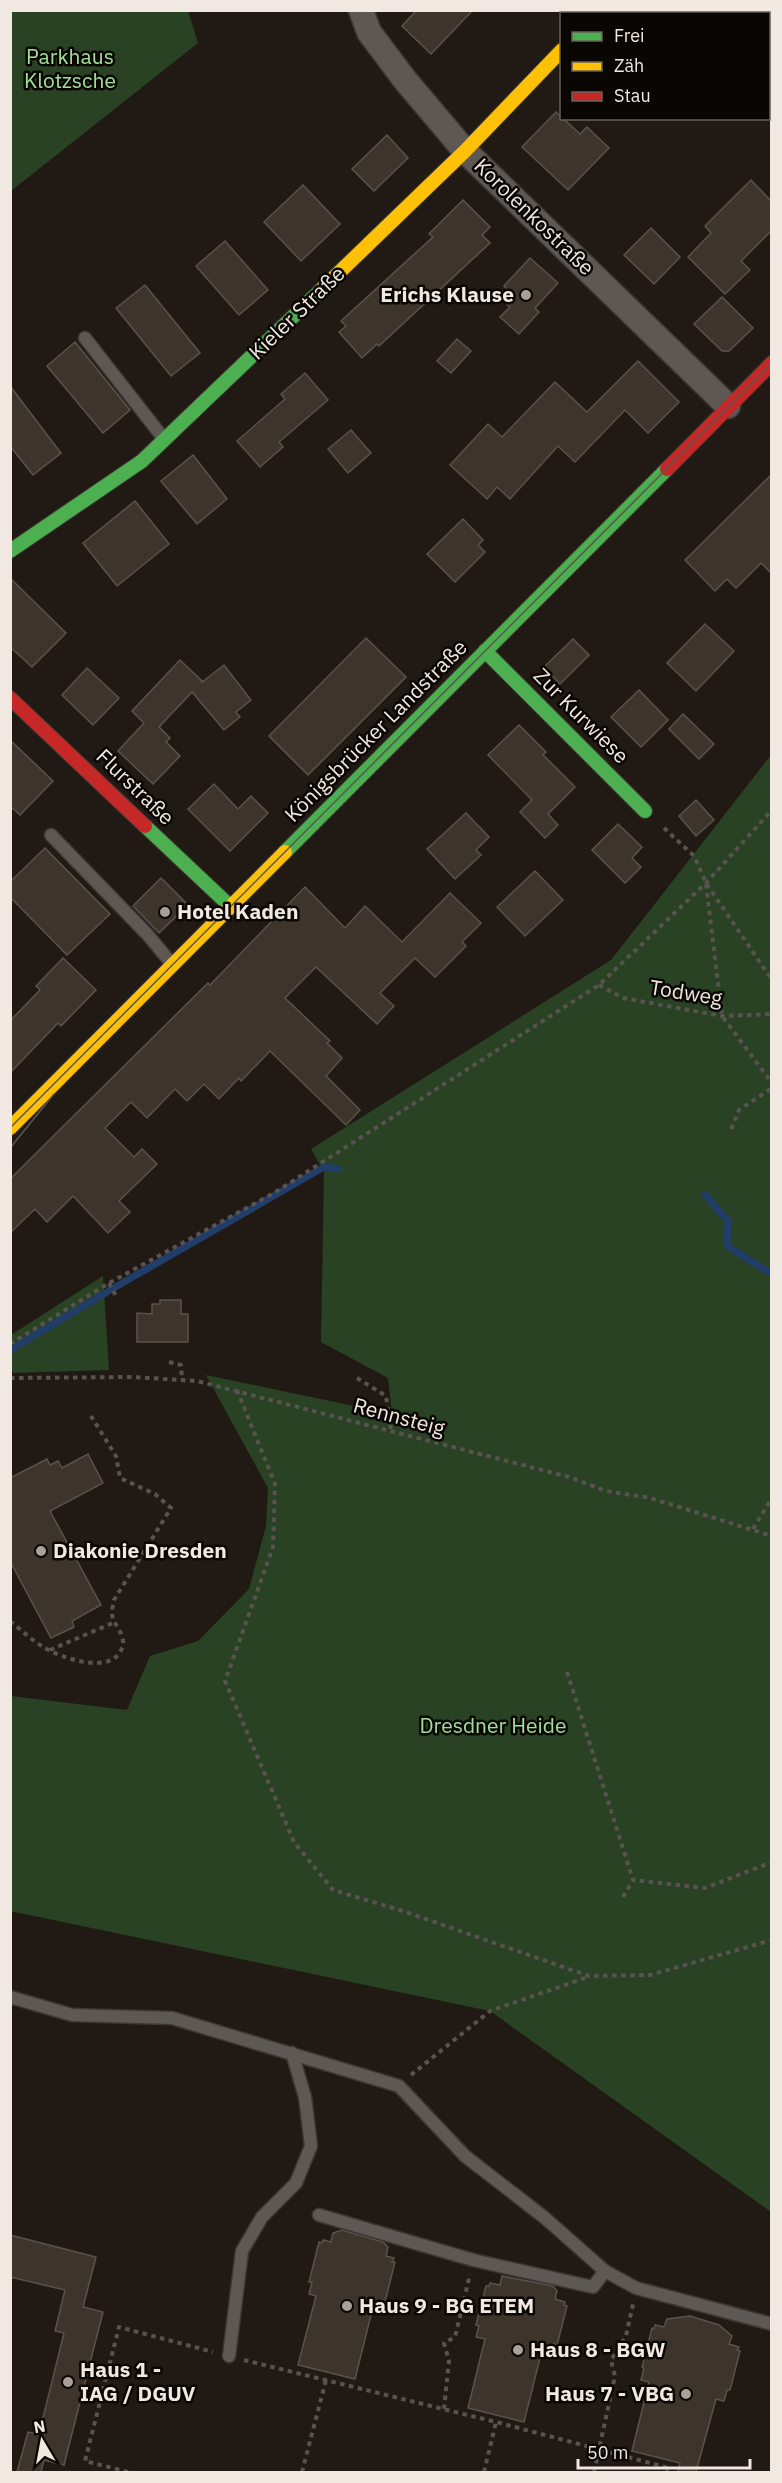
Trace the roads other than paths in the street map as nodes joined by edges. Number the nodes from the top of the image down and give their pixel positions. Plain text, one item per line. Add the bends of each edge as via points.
1 (361, 10) edge
2 (560, 51) edge
3 (465, 151) junction
4 (85, 339) dead end
5 (771, 363) edge
6 (728, 406) junction
7 (165, 440) junction
8 (10, 551) edge
9 (485, 651) junction
10 (10, 698) edge
11 (645, 811) road end
12 (51, 836) dead end
13 (231, 907) junction
14 (173, 965) junction
15 (11, 1126) edge
16 (10, 1997) edge
17 (292, 2053) junction
18 (320, 2215) dead end
19 (605, 2271) junction
20 (771, 2324) edge
21 (229, 2356) road end

1 - 3 street, Korolenkostraße via 369,32
2 - 3 street, Kieler Straße
3 - 6 street, Korolenkostraße
3 - 7 street, Kieler Straße
4 - 7 lane
5 - 6 street, Königsbrücker Landstraße
6 - 9 street, Königsbrücker Landstraße
7 - 8 street, Kieler Straße via 142,461
9 - 11 street, Zur Kurwiese
9 - 13 street, Königsbrücker Landstraße
10 - 13 street, Flurstraße
12 - 14 lane
13 - 14 street, Königsbrücker Landstraße
14 - 15 street, Königsbrücker Landstraße
16 - 17 lane via 72,2015 172,2018
17 - 19 lane via 399,2086 465,2156
17 - 21 lane via 306,2097 311,2146 296,2183 262,2217 242,2251
18 - 19 lane via 473,2260 593,2287
19 - 20 lane via 636,2288

